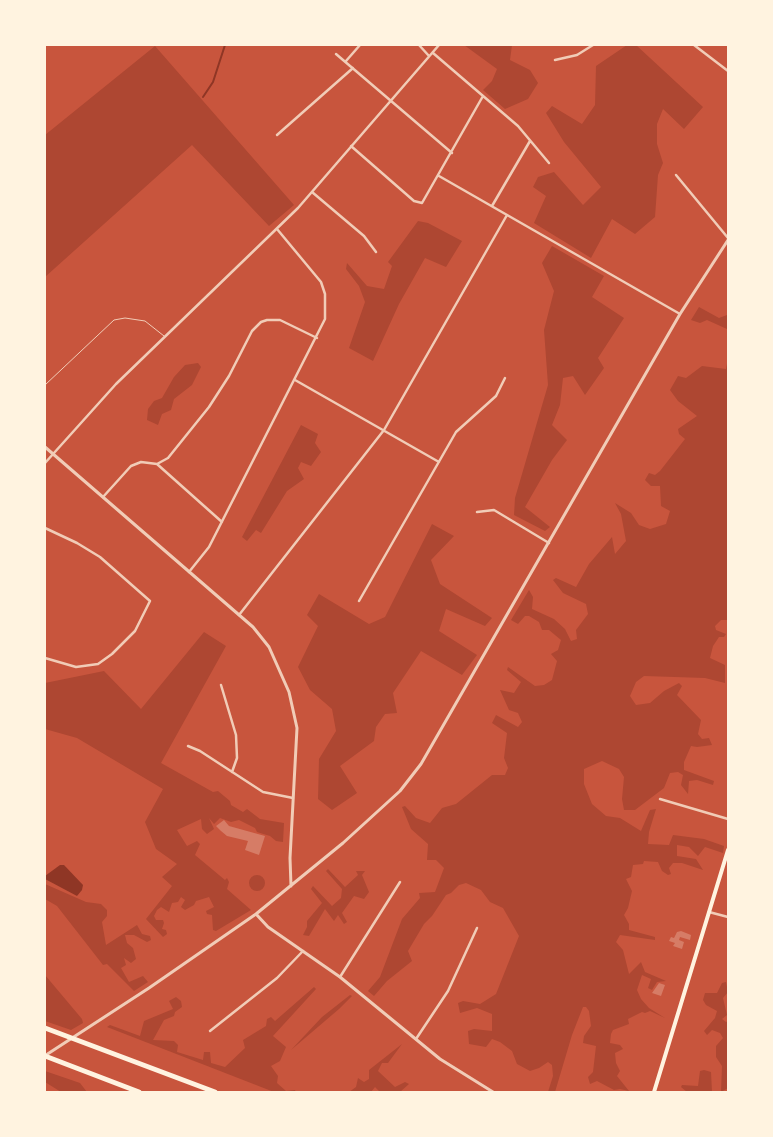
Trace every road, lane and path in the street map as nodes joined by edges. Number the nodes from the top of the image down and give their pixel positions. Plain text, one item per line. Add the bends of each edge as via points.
1 (360, 45) edge
2 (419, 45) edge
3 (438, 45) edge
4 (593, 45) edge
5 (694, 45) edge
6 (432, 53) junction
7 (336, 54) dead end
8 (429, 56) junction
9 (555, 60) dead end
10 (346, 62) junction
11 (353, 68) junction
12 (728, 71) edge
13 (483, 96) junction
14 (391, 101) junction
15 (277, 135) dead end
16 (530, 141) junction
17 (352, 146) junction
18 (452, 153) junction
19 (549, 163) dead end
20 (676, 175) dead end
21 (439, 176) junction
22 (312, 192) junction
23 (492, 206) junction
24 (507, 215) junction
25 (277, 229) junction
26 (728, 239) edge
27 (376, 252) dead end
28 (680, 314) junction
29 (164, 337) junction
30 (317, 338) junction
31 (506, 378) dead end
32 (295, 380) junction
33 (45, 385) edge
34 (384, 430) junction
35 (45, 447) edge
36 (53, 455) junction
37 (439, 462) junction
38 (45, 463) edge
39 (157, 464) junction
40 (103, 497) junction
41 (477, 512) dead end
42 (222, 522) junction
43 (45, 528) edge
44 (549, 543) junction
45 (189, 572) junction
46 (359, 601) dead end
47 (239, 615) junction
48 (45, 658) edge
49 (221, 685) dead end
50 (188, 746) dead end
51 (232, 772) junction
52 (293, 798) junction
53 (660, 799) dead end
54 (728, 820) edge
55 (728, 850) edge
56 (726, 865) edge
57 (400, 882) dead end
58 (291, 886) junction
59 (709, 912) junction
60 (256, 914) junction
61 (728, 917) edge
62 (477, 928) dead end
63 (303, 951) junction
64 (340, 978) junction
65 (45, 1028) edge
66 (210, 1031) dead end
67 (416, 1039) junction
68 (45, 1056) edge
69 (139, 1092) edge
70 (215, 1092) edge
71 (493, 1092) edge
72 (654, 1092) edge

1 - 10 street
2 - 8 street
3 - 6 street
4 - 9 street via 577,55
5 - 12 street
6 - 8 street
6 - 13 street
7 - 10 street
8 - 14 street
10 - 11 street
11 - 14 street
11 - 15 street
13 - 16 street via 518,126
13 - 18 street
14 - 17 street
14 - 18 street
16 - 19 street
16 - 23 street
17 - 21 street via 414,202 422,203
17 - 22 street
18 - 21 street
20 - 26 street
21 - 23 street
22 - 25 street
22 - 27 street via 364,236
23 - 24 street
24 - 28 street
24 - 34 street
25 - 29 street
25 - 30 street via 314,272 325,294 325,320
26 - 28 street
28 - 44 street
29 - 33 lane via 145,321 114,320
29 - 36 street
30 - 32 street
30 - 39 street via 280,320 267,320 256,326 209,407 168,458
31 - 37 street via 496,396 460,427
32 - 34 street
32 - 42 street
34 - 37 street
34 - 47 street
35 - 36 street
36 - 38 street
36 - 40 street
37 - 46 street
39 - 40 street via 141,462 131,466
39 - 42 street
40 - 45 street
41 - 44 street via 494,510
42 - 45 street via 205,553
43 - 48 street via 100,557 150,600 134,631 98,664 76,667
44 - 58 street via 414,774 383,808
45 - 47 street
47 - 52 street via 269,647 294,710 297,747
49 - 51 street via 236,735 237,758
50 - 51 street
51 - 52 street via 263,792
52 - 58 street
53 - 54 street
55 - 56 main road
56 - 59 main road
57 - 64 street
58 - 60 street
59 - 61 street
59 - 72 main road
60 - 63 street via 268,927
60 - 68 street
62 - 67 street via 448,991
63 - 64 street
63 - 66 street via 277,978
64 - 67 street
65 - 70 highway
67 - 71 street via 456,1070
68 - 69 highway

